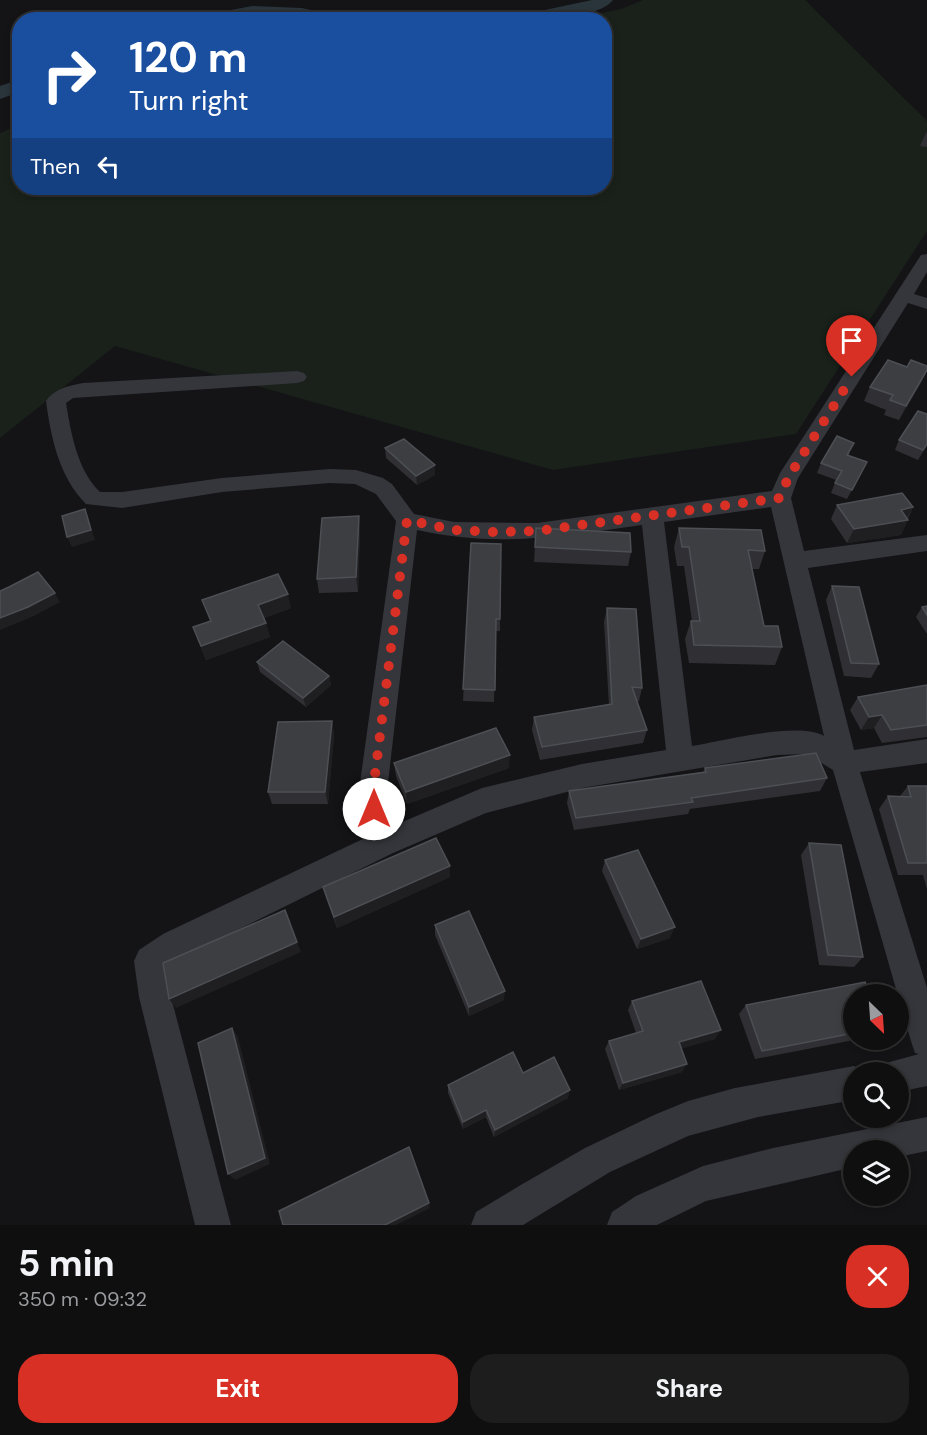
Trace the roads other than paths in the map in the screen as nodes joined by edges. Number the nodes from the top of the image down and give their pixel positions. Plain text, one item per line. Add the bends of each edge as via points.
1 (927, 259) edge
2 (903, 296) junction
3 (927, 304) edge
4 (297, 377) dead end
5 (780, 498) junction
6 (652, 515) junction
7 (407, 520) junction
8 (927, 543) edge
9 (795, 561) junction
10 (927, 751) edge
11 (680, 759) junction
12 (844, 763) junction
13 (383, 844) junction
14 (927, 1041) edge
15 (927, 1069) edge
16 (909, 1073) edge
17 (843, 1085) edge
18 (927, 1134) edge
19 (213, 1225) edge
20 (489, 1225) edge
21 (625, 1225) edge

1 - 2 street
2 - 3 street
2 - 5 street via 788,478
4 - 7 street via 66,393 56,401 70,463 85,492 94,498 122,500 222,485 356,477 384,489
5 - 6 street
5 - 9 street
6 - 7 street via 537,531 494,532 454,530
6 - 11 street
7 - 13 street via 374,783 374,809
8 - 9 street
9 - 12 street
10 - 12 street
11 - 12 street via 777,743 812,742
11 - 13 street via 582,776 482,801
12 - 14 street
13 - 19 street via 174,945 150,961 155,997
15 - 16 street
17 - 20 street via 735,1105 666,1127 607,1156
18 - 21 street via 703,1184

